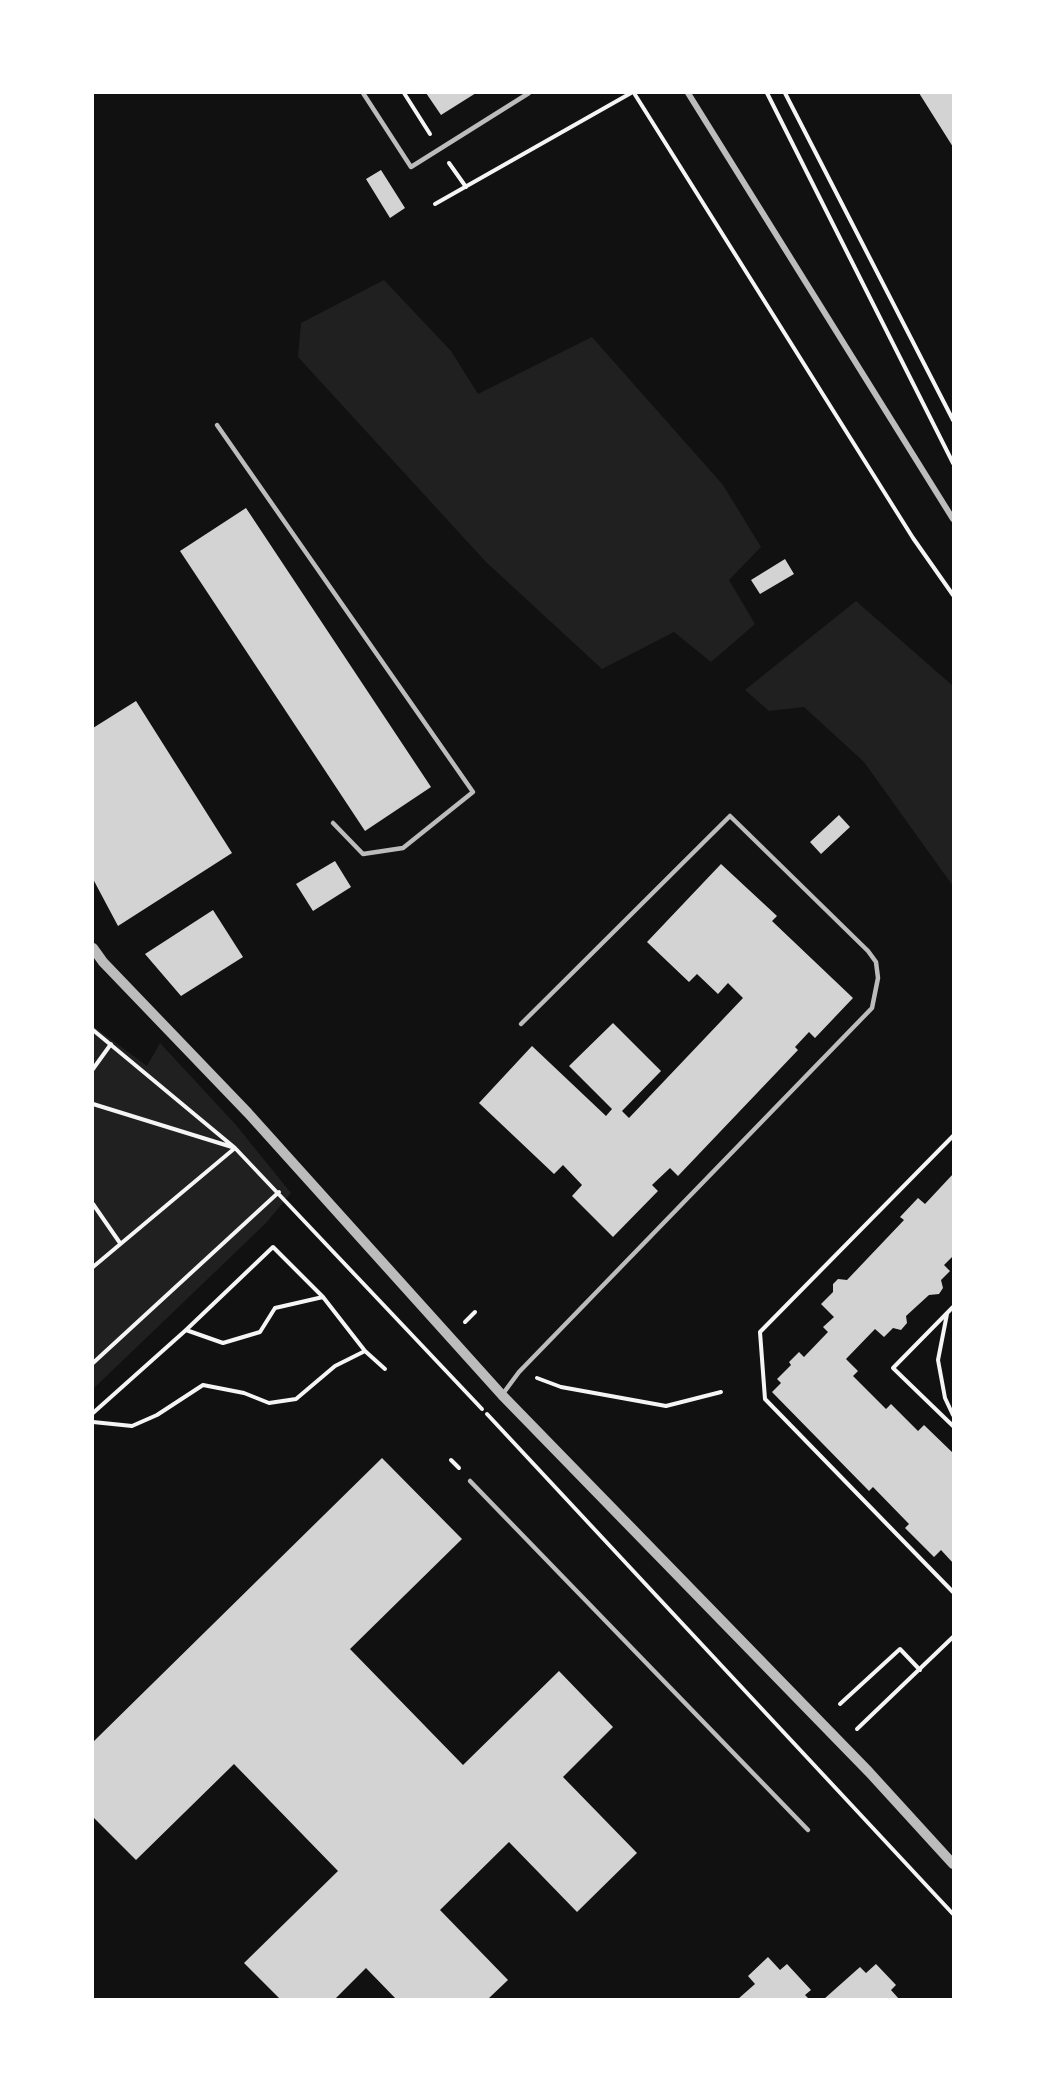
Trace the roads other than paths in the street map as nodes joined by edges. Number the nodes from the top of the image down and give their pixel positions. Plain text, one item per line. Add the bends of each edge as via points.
1 (363, 93) edge
2 (530, 93) edge
3 (688, 93) edge
4 (217, 425) dead end
5 (953, 519) edge
6 (333, 823) dead end
7 (93, 948) edge
8 (521, 1024) dead end
9 (502, 1395) junction
10 (470, 1481) dead end
11 (808, 1830) dead end
12 (953, 1864) edge

1 - 2 lane via 411,167
3 - 5 street
4 - 6 lane via 473,792 403,848 363,854
7 - 9 street
8 - 9 lane via 730,816 876,962 878,978 872,1008 528,1363
9 - 12 street via 841,1743
10 - 11 lane

